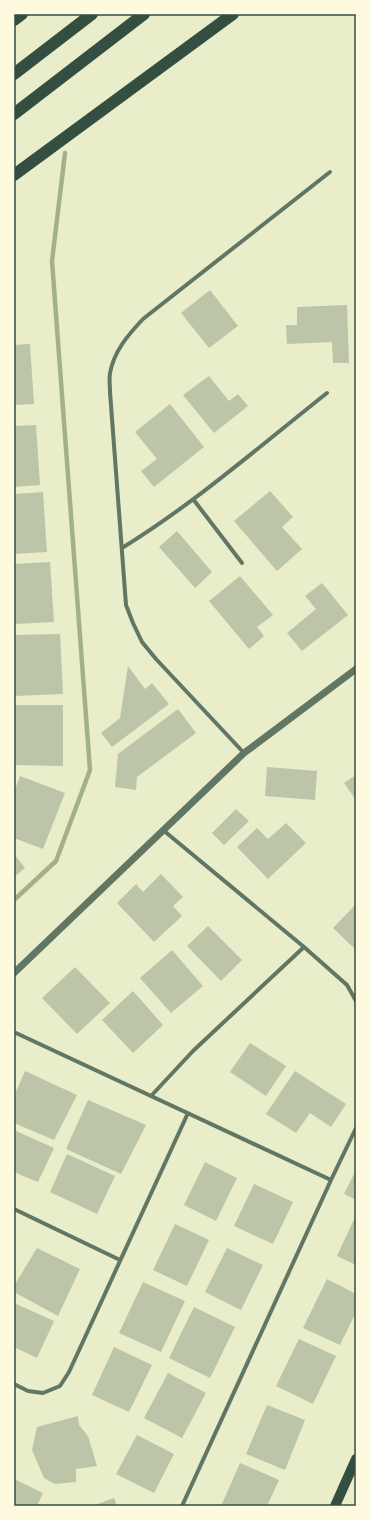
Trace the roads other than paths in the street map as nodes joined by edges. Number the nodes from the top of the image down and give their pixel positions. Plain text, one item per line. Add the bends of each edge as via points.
1 (22, 14) edge
2 (92, 14) edge
3 (144, 14) edge
4 (233, 14) edge
5 (14, 20) edge
6 (14, 74) edge
7 (14, 114) edge
8 (330, 172) dead end
9 (14, 175) edge
10 (327, 393) dead end
11 (193, 499) junction
12 (122, 548) junction
13 (242, 563) dead end
14 (356, 669) edge
15 (244, 753) junction
16 (163, 830) junction
17 (304, 946) junction
18 (14, 973) edge
19 (356, 1001) edge
20 (16, 1033) dead end
21 (151, 1096) junction
22 (188, 1113) junction
23 (356, 1128) edge
24 (331, 1180) junction
25 (14, 1209) edge
26 (120, 1260) junction
27 (14, 1384) edge
28 (356, 1459) edge
29 (182, 1506) edge
30 (335, 1506) edge

1 - 5 highway
2 - 6 highway
3 - 7 highway
4 - 9 highway
8 - 12 street via 142,319 117,352 110,372 110,392
10 - 11 street
11 - 12 street via 152,530
11 - 13 street
12 - 15 street via 126,605 142,642
14 - 15 street
15 - 16 street
16 - 17 street
16 - 18 street
17 - 19 street via 346,985
17 - 21 street via 193,1051
20 - 21 street
21 - 22 street
22 - 24 street
22 - 26 street
23 - 24 street
24 - 29 street
25 - 26 street
26 - 27 street via 60,1386 43,1393 28,1391
28 - 30 main road

